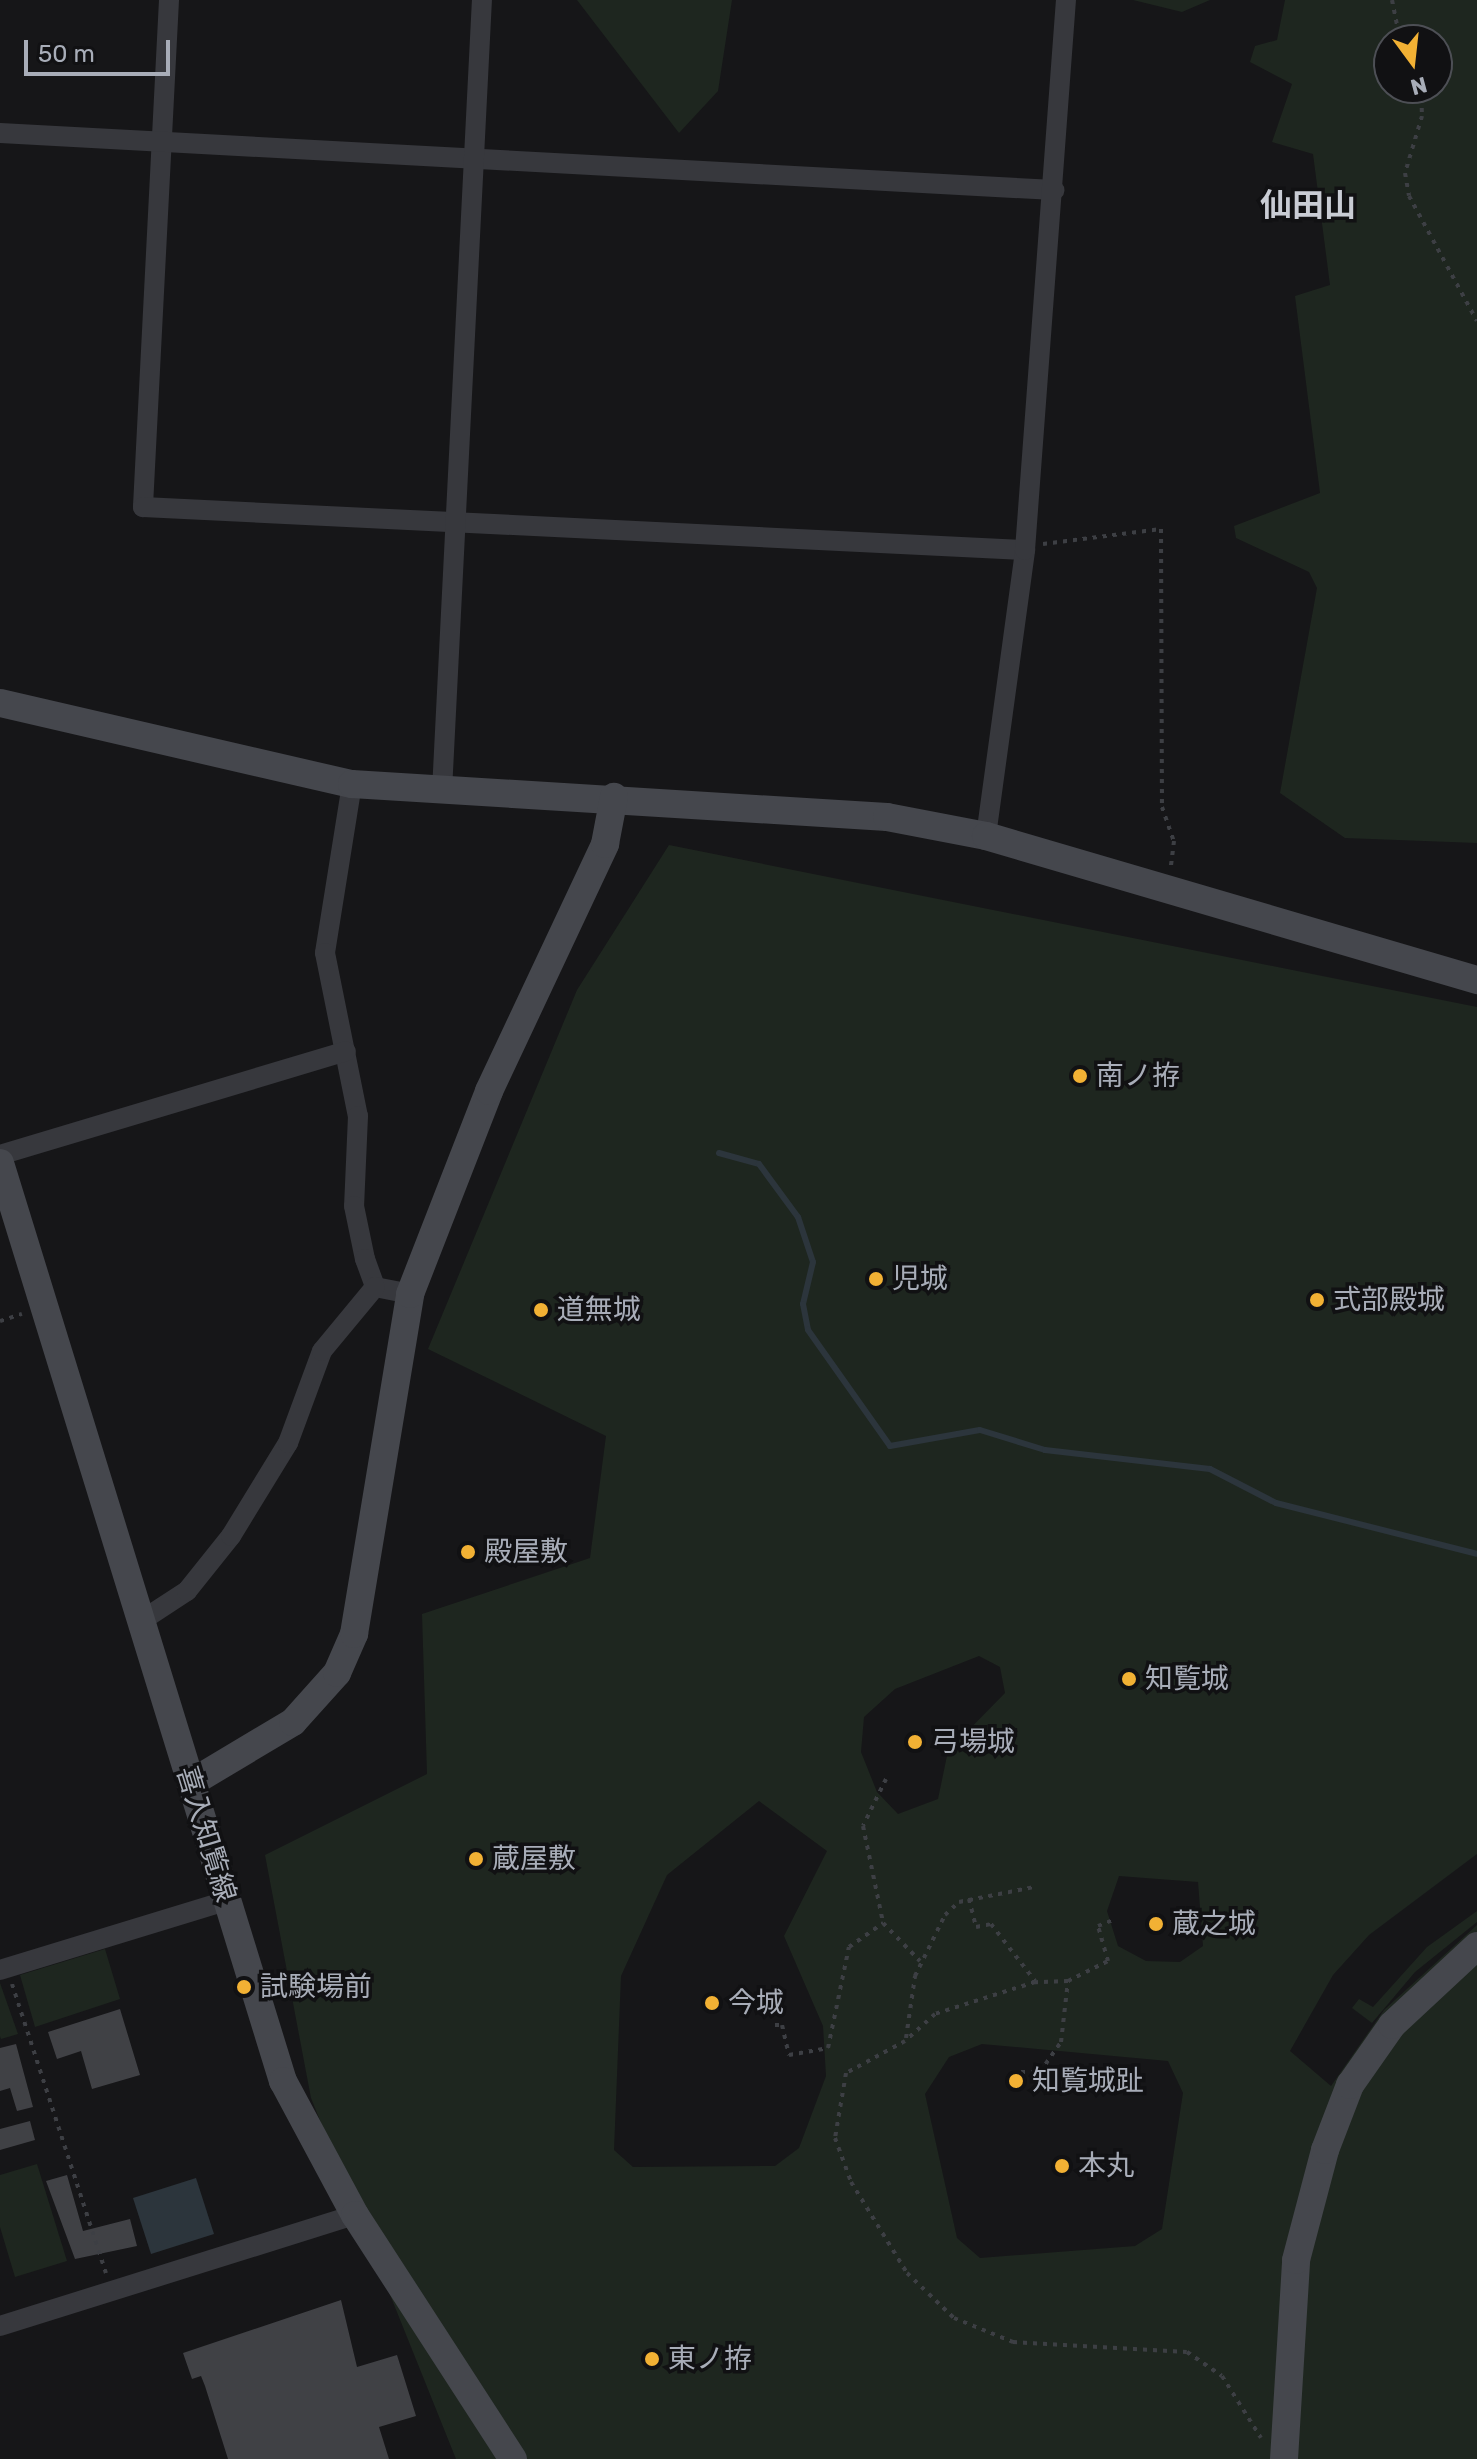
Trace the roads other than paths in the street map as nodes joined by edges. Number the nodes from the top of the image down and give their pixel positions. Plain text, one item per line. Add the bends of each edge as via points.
1 (169, 0) edge
2 (482, 0) edge
3 (1066, 0) edge
4 (0, 133) edge
5 (157, 141) junction
6 (474, 158) junction
7 (1054, 190) junction
8 (456, 525) junction
9 (1025, 550) junction
10 (0, 703) edge
11 (352, 784) junction
12 (442, 791) junction
13 (614, 797) junction
14 (986, 836) junction
15 (1477, 980) edge
16 (346, 1051) junction
17 (0, 1155) edge
18 (0, 1163) edge
19 (375, 1287) junction
20 (410, 1294) junction
21 (141, 1621) junction
22 (191, 1783) junction
23 (226, 1901) junction
24 (1477, 1946) edge
25 (4, 1969) edge
26 (355, 2215) junction
27 (0, 2326) edge
28 (1284, 2455) edge
29 (513, 2459) edge

1 - 5 street
2 - 6 street
3 - 7 street
4 - 5 street
5 - 6 street
5 - 8 street via 143,507
6 - 7 street
6 - 8 street
7 - 9 street
8 - 9 street
8 - 12 street
9 - 14 street
10 - 11 street
11 - 12 street
11 - 16 street via 324,932
12 - 13 street
13 - 14 street via 810,808
13 - 20 street via 605,844 489,1091
14 - 15 street
16 - 17 street
16 - 19 street via 358,1116 354,1206
18 - 21 street, 喜入知覧線
19 - 20 street
19 - 21 street via 322,1351 288,1443 238,1526 187,1591
20 - 22 street via 354,1634 314,1702 248,1754
21 - 22 street, 喜入知覧線
22 - 23 street, 喜入知覧線
23 - 25 street
23 - 26 street, 喜入知覧線 via 283,2081
24 - 28 street via 1392,2025 1350,2085 1325,2150 1296,2260
26 - 27 street
26 - 29 street, 喜入知覧線

